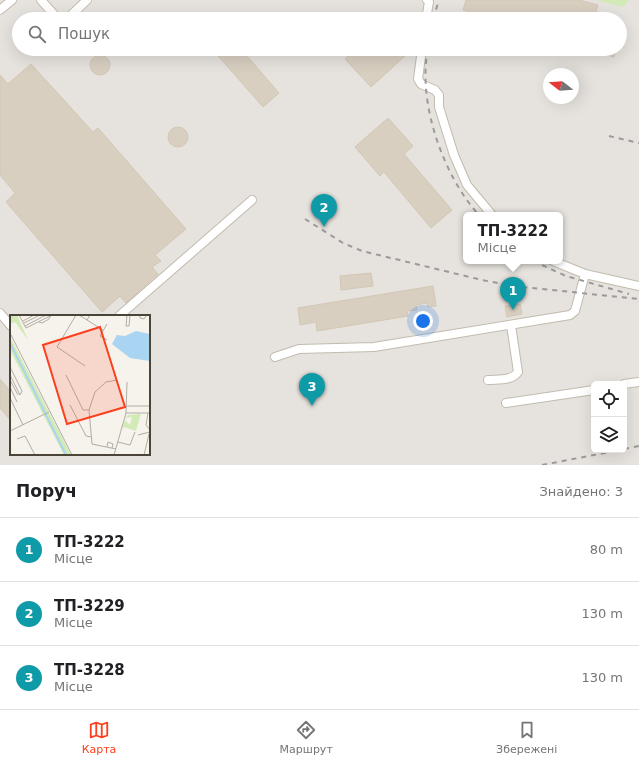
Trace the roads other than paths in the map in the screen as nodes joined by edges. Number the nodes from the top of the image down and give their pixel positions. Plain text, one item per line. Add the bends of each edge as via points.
1 (12, 0) edge
2 (41, 0) edge
3 (87, 0) edge
4 (427, 0) edge
5 (0, 10) edge
6 (52, 12) edge
7 (74, 12) edge
8 (427, 12) edge
9 (421, 56) edge
10 (252, 200) dead end
11 (490, 212) edge
12 (560, 264) edge
13 (585, 274) junction
14 (639, 286) edge
15 (0, 313) edge
16 (121, 315) edge
17 (10, 325) edge
18 (511, 325) junction
19 (275, 357) dead end
20 (488, 380) dead end
21 (639, 382) edge
22 (627, 384) edge
23 (591, 390) edge
24 (506, 403) dead end

1 - 5 lane
2 - 6 lane
3 - 7 lane
4 - 8 lane
9 - 11 lane via 418,79 421,84 435,90 439,95 439,107 454,155 467,184
10 - 16 lane
12 - 13 lane
13 - 14 lane
13 - 18 lane via 573,313
15 - 17 lane
18 - 19 lane via 364,348 299,349
18 - 20 lane via 518,372 510,378
21 - 22 lane
23 - 24 lane

